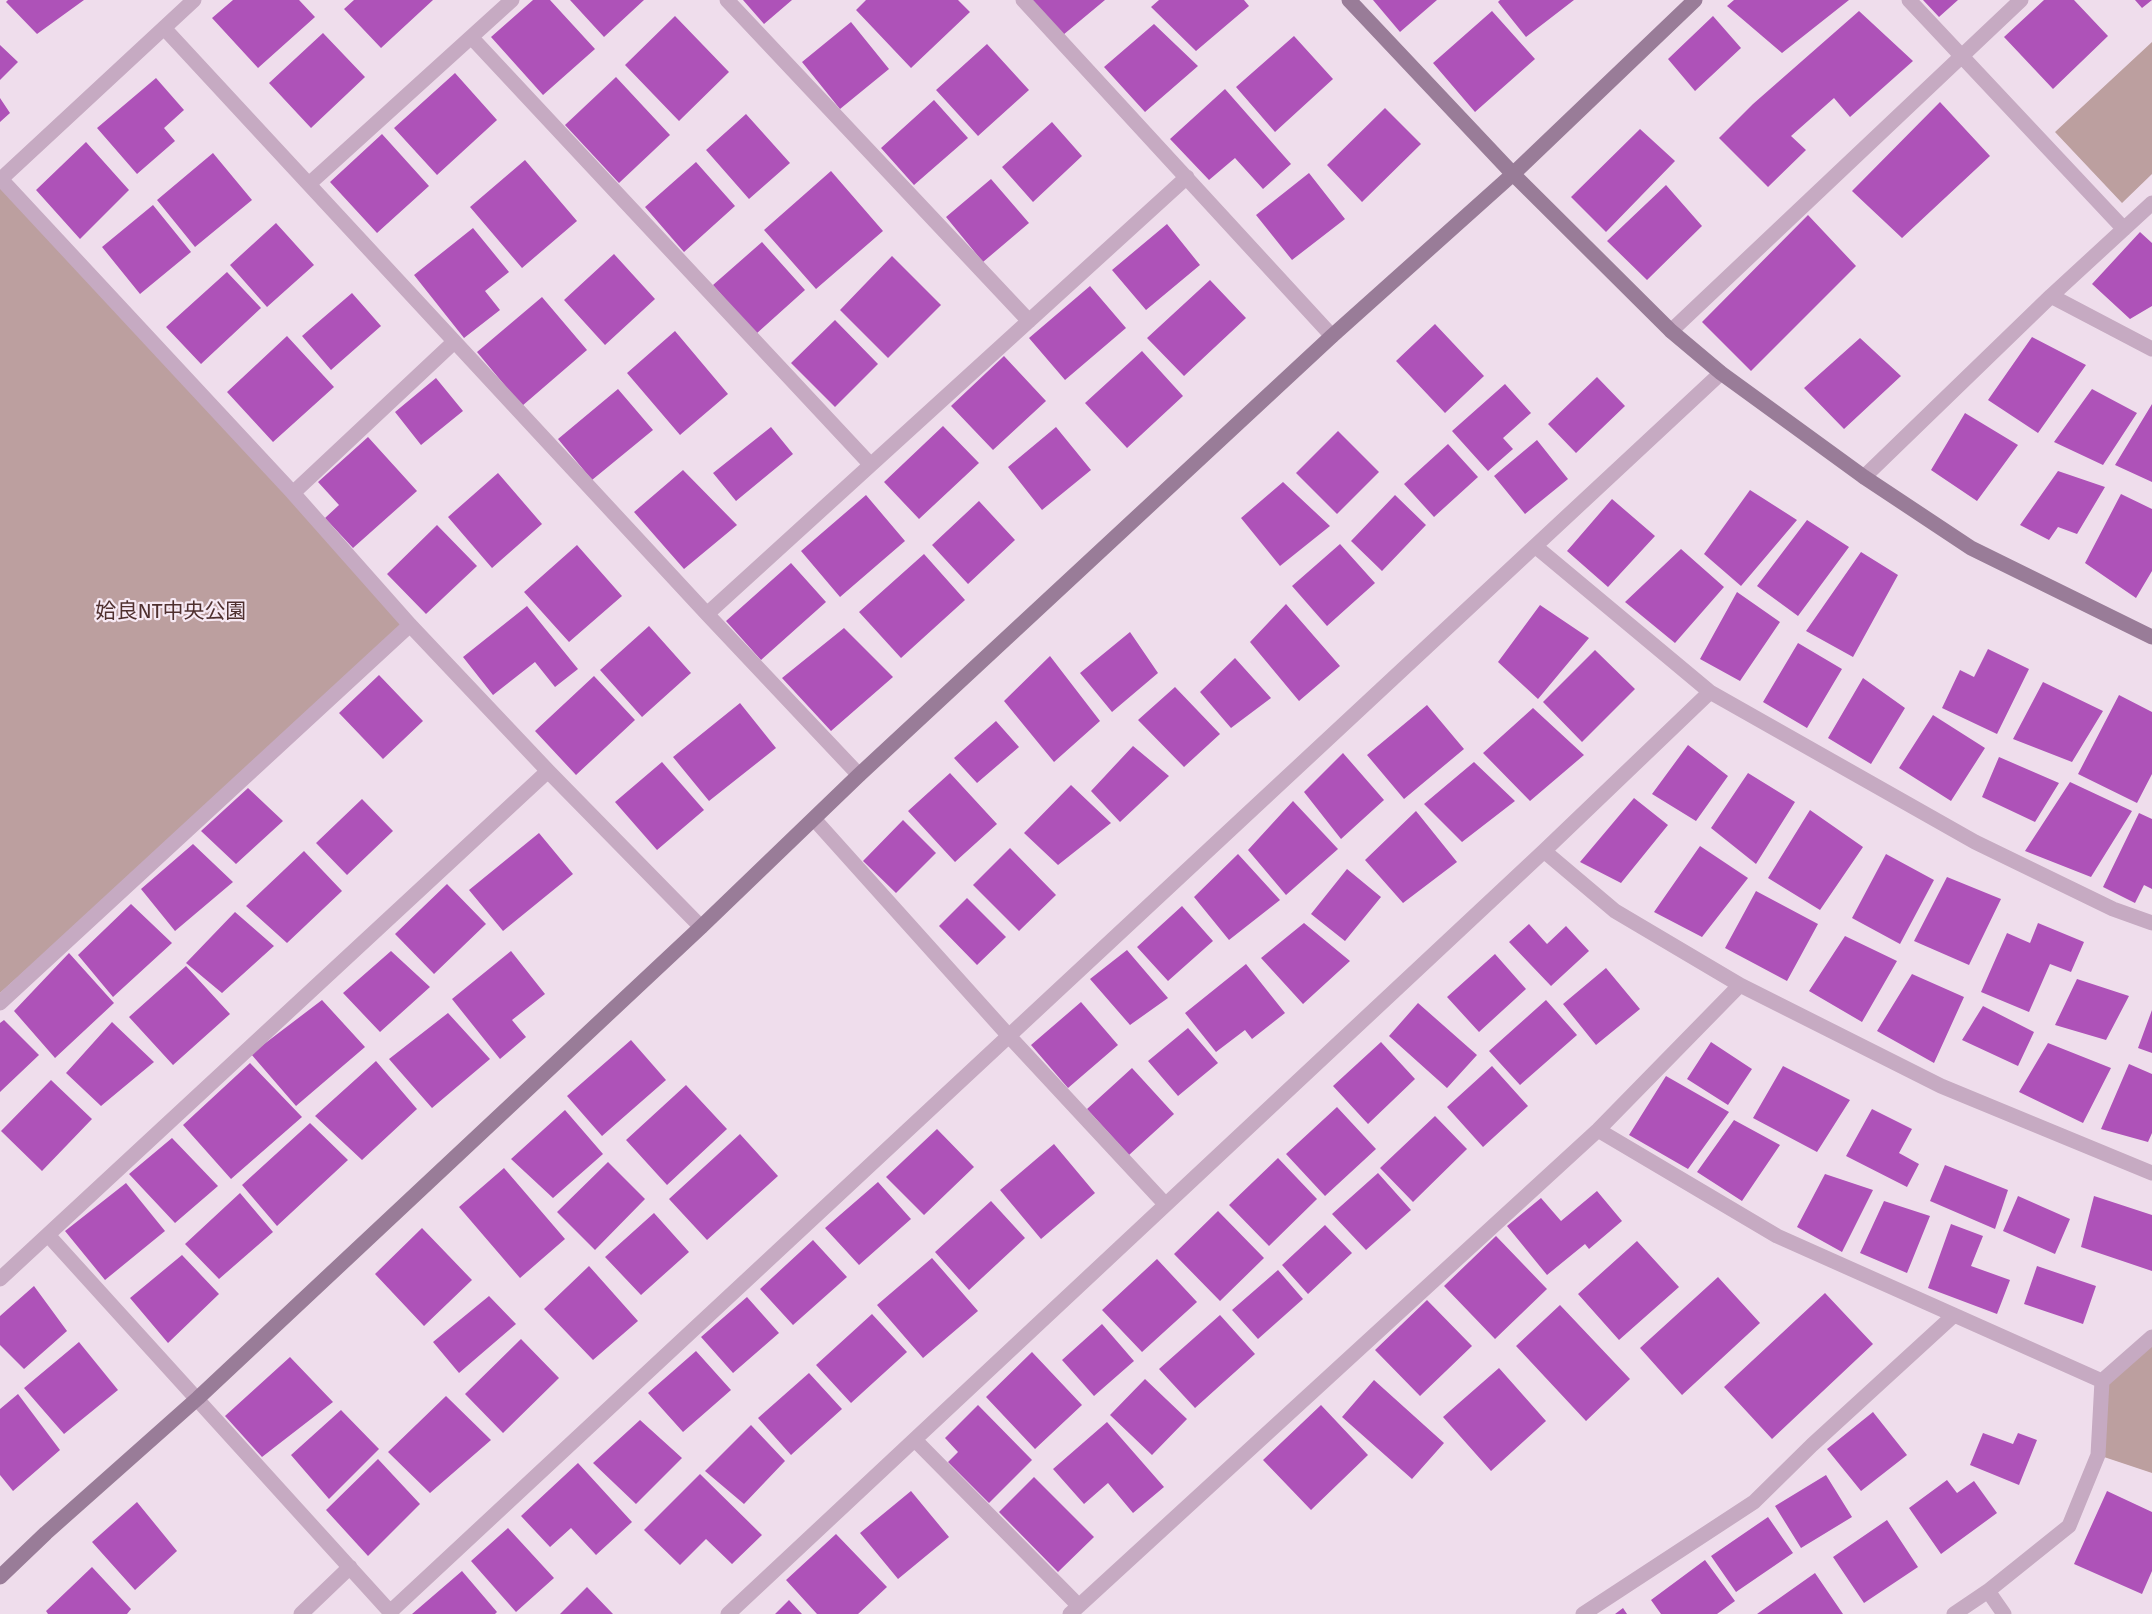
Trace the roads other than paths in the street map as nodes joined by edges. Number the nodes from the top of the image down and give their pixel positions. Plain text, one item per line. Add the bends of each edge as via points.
1 (194, 0) edge
2 (512, 0) edge
3 (727, 0) edge
4 (1023, 0) edge
5 (1349, 0) edge
6 (1909, 0) edge
7 (2021, 0) edge
8 (1688, 2) edge
9 (164, 28) junction
10 (472, 38) junction
11 (1962, 54) junction
12 (1513, 174) junction
13 (1186, 177) junction
14 (0, 179) edge
15 (309, 184) junction
16 (2152, 203) edge
17 (2124, 229) junction
18 (2051, 296) junction
19 (1029, 321) junction
20 (1671, 331) junction
21 (1332, 336) junction
22 (454, 342) junction
23 (2152, 349) edge
24 (1721, 373) junction
25 (870, 464) junction
26 (1864, 477) junction
27 (293, 493) junction
28 (1535, 546) junction
29 (707, 614) junction
30 (410, 625) junction
31 (2152, 637) edge
32 (1710, 692) junction
33 (548, 771) junction
34 (859, 775) junction
35 (814, 819) junction
36 (1544, 851) junction
37 (2152, 923) edge
38 (701, 927) junction
39 (1740, 985) junction
40 (0, 1003) edge
41 (1008, 1035) junction
42 (1598, 1130) junction
43 (2152, 1173) edge
44 (1166, 1204) junction
45 (48, 1235) junction
46 (0, 1279) edge
47 (1953, 1316) junction
48 (2152, 1337) edge
49 (2102, 1381) junction
50 (198, 1398) junction
51 (915, 1440) junction
52 (350, 1567) junction
53 (0, 1577) edge
54 (1988, 1591) junction
55 (1075, 1610) edge
56 (391, 1613) edge
57 (301, 1614) edge
58 (728, 1614) edge
59 (1583, 1614) edge
60 (1954, 1614) edge
61 (2004, 1614) edge

1 - 9 street
2 - 10 street
3 - 19 street
4 - 13 street
5 - 12 street
6 - 11 street
7 - 11 street
8 - 12 street
9 - 14 street
9 - 15 street
10 - 15 street
10 - 25 street
11 - 17 street
11 - 20 street
12 - 20 street
12 - 21 street
13 - 19 street
13 - 21 street
14 - 27 street
15 - 22 street
16 - 17 street
17 - 18 street
18 - 23 street
18 - 26 street
19 - 25 street
20 - 24 street
21 - 34 street
22 - 27 street
22 - 29 street
24 - 26 street
24 - 28 street
25 - 29 street
26 - 31 street via 1971,548
27 - 30 street
28 - 32 street
28 - 41 street
29 - 34 street
30 - 33 street
30 - 40 street
32 - 36 street
32 - 37 street via 1975,842 2113,909
33 - 38 street
33 - 45 street
34 - 35 street
35 - 38 street
35 - 41 street
36 - 39 street via 1615,911
36 - 44 street
38 - 50 street
39 - 42 street
39 - 43 street via 1941,1086
41 - 44 street
41 - 56 street
42 - 47 street via 1777,1236
42 - 55 street
44 - 51 street
45 - 46 street
45 - 50 street
47 - 49 street
47 - 59 street via 1754,1502
48 - 49 street
49 - 54 street via 2098,1455 2069,1526
50 - 52 street
50 - 53 street
51 - 55 street
51 - 58 street
52 - 56 street
52 - 57 street
54 - 60 street
54 - 61 street

